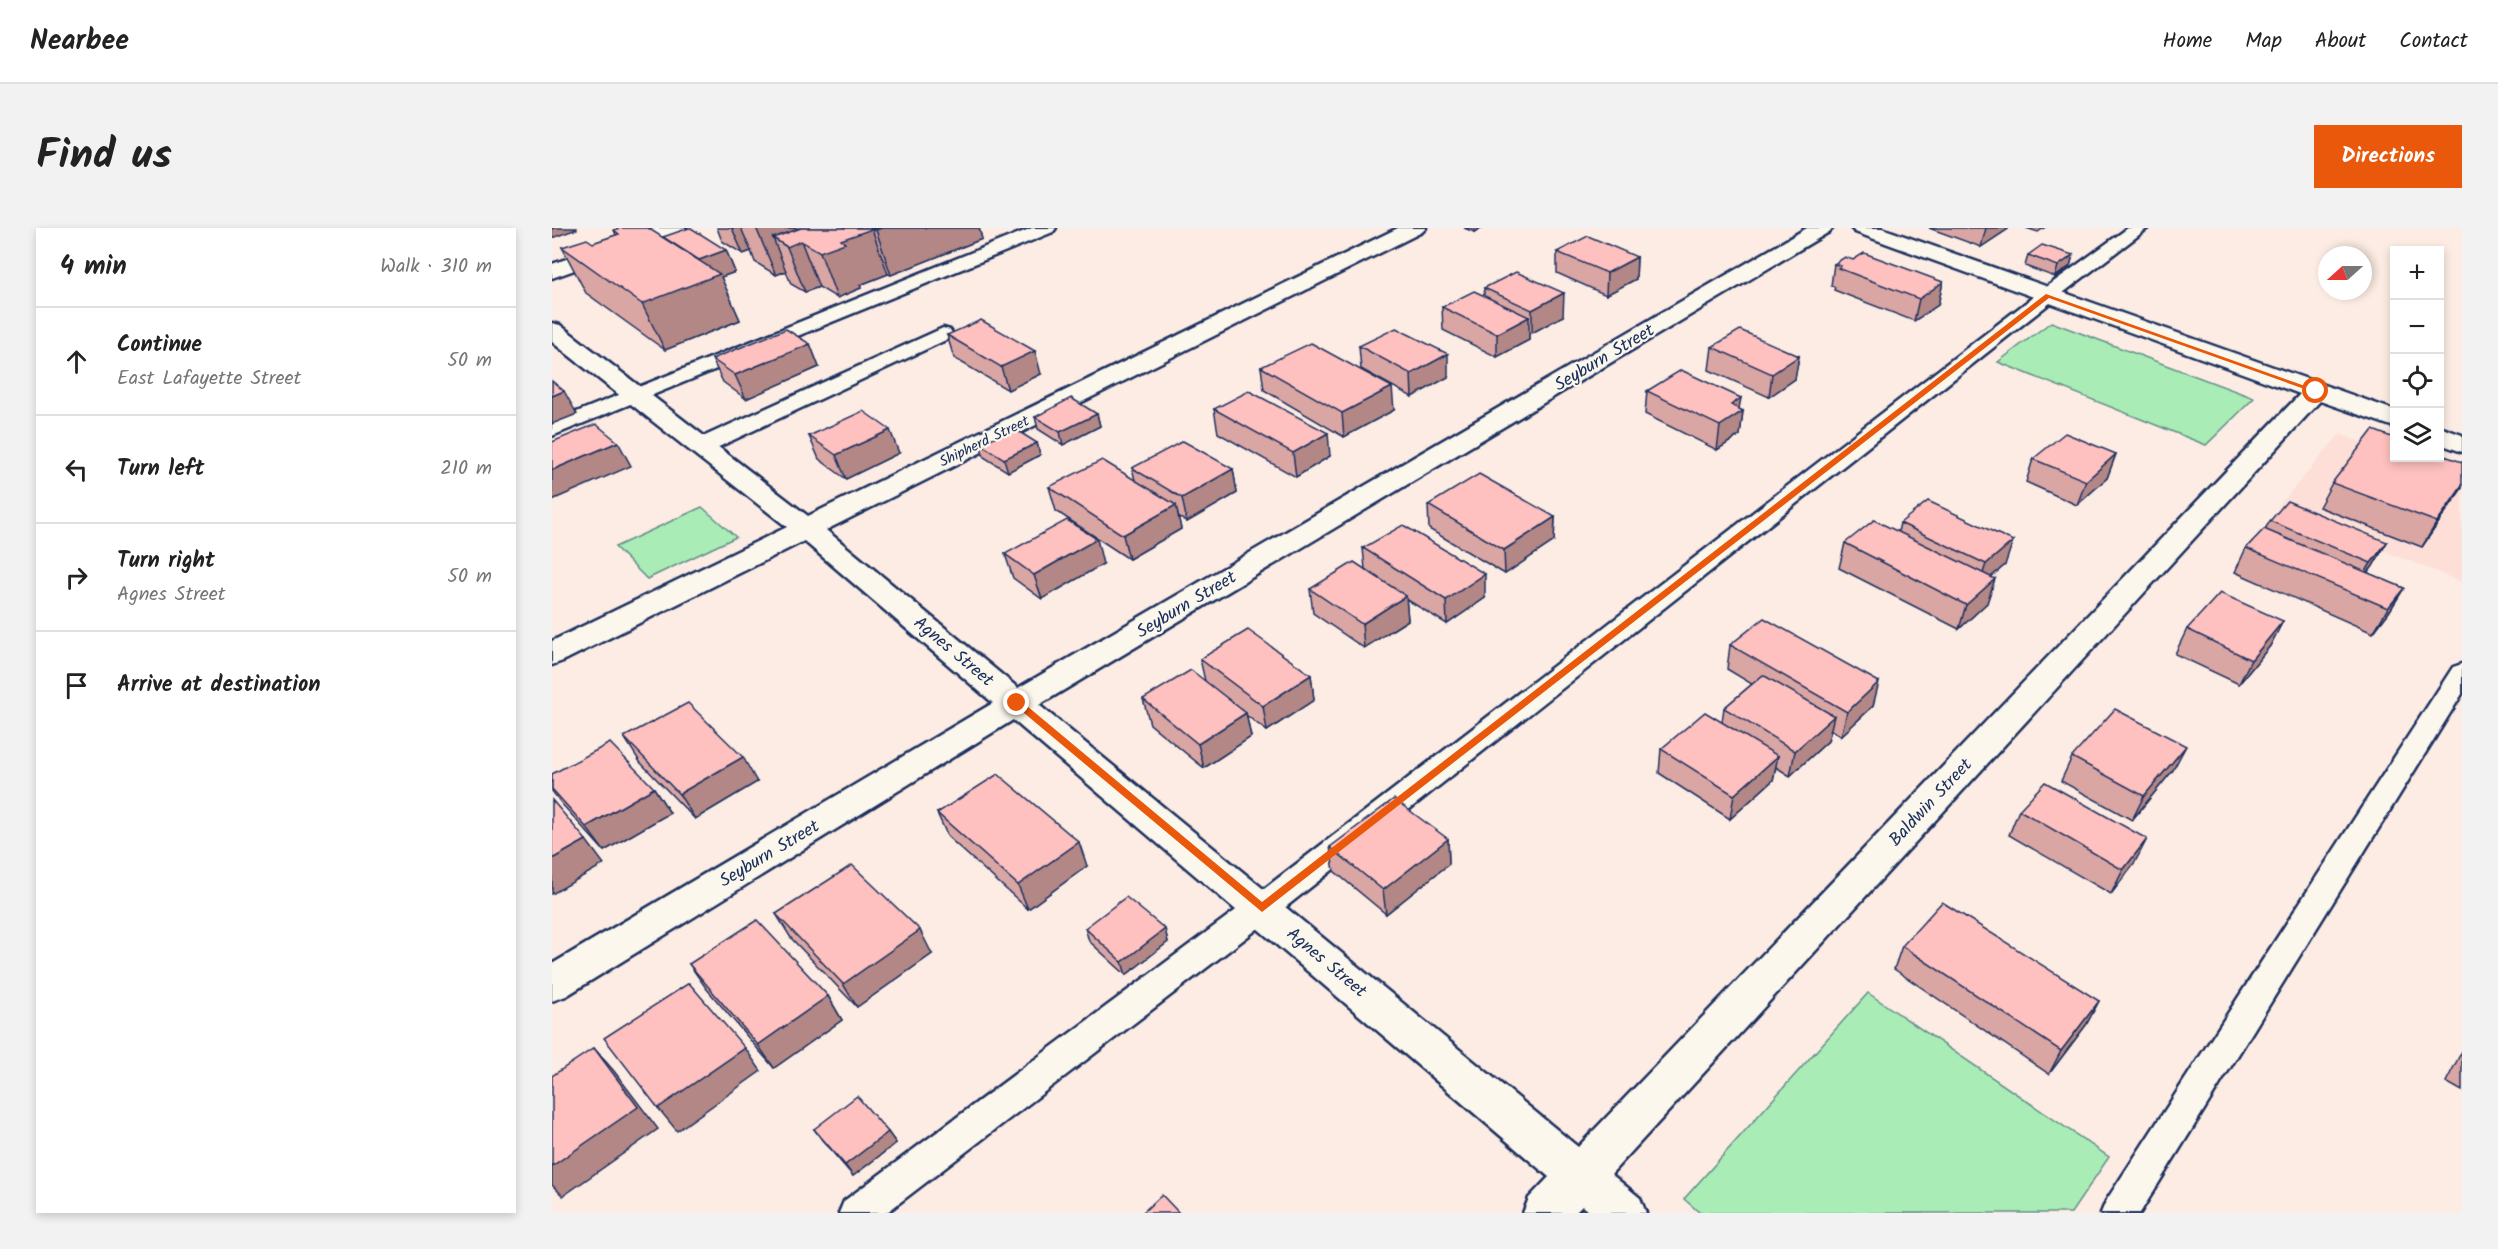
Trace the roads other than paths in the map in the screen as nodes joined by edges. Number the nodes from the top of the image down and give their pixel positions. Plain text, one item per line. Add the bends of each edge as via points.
1 (675, 228) edge
2 (1047, 228) edge
3 (1415, 228) edge
4 (1822, 228) edge
5 (1862, 228) edge
6 (2139, 228) edge
7 (552, 271) edge
8 (2048, 295) junction
9 (552, 330) edge
10 (943, 334) dead end
11 (2316, 391) junction
12 (637, 395) junction
13 (2390, 418) edge
14 (552, 430) edge
15 (2444, 437) edge
16 (2462, 444) edge
17 (702, 446) junction
18 (806, 529) junction
19 (552, 654) edge
20 (2462, 673) edge
21 (1017, 703) junction
22 (1262, 908) junction
23 (552, 984) edge
24 (1580, 1176) junction
25 (857, 1213) edge
26 (1545, 1213) edge
27 (1624, 1213) edge
28 (2119, 1213) edge

1 - 7 street
2 - 12 lane
3 - 18 street, Shipherd Street
4 - 21 street, Seyburn Street
5 - 8 street
6 - 8 lane
8 - 11 street
8 - 22 lane
9 - 12 street, Agnes Street
10 - 17 lane
11 - 13 street
11 - 24 street, Baldwin Street
12 - 14 lane
12 - 17 street, Agnes Street
15 - 16 street
17 - 18 street, Agnes Street
18 - 19 street, Shipherd Street
18 - 21 street, Agnes Street
20 - 28 lane
21 - 22 street, Agnes Street
21 - 23 street, Seyburn Street
22 - 24 street, Agnes Street
22 - 25 lane
24 - 26 street, Baldwin Street
24 - 27 street, Agnes Street

